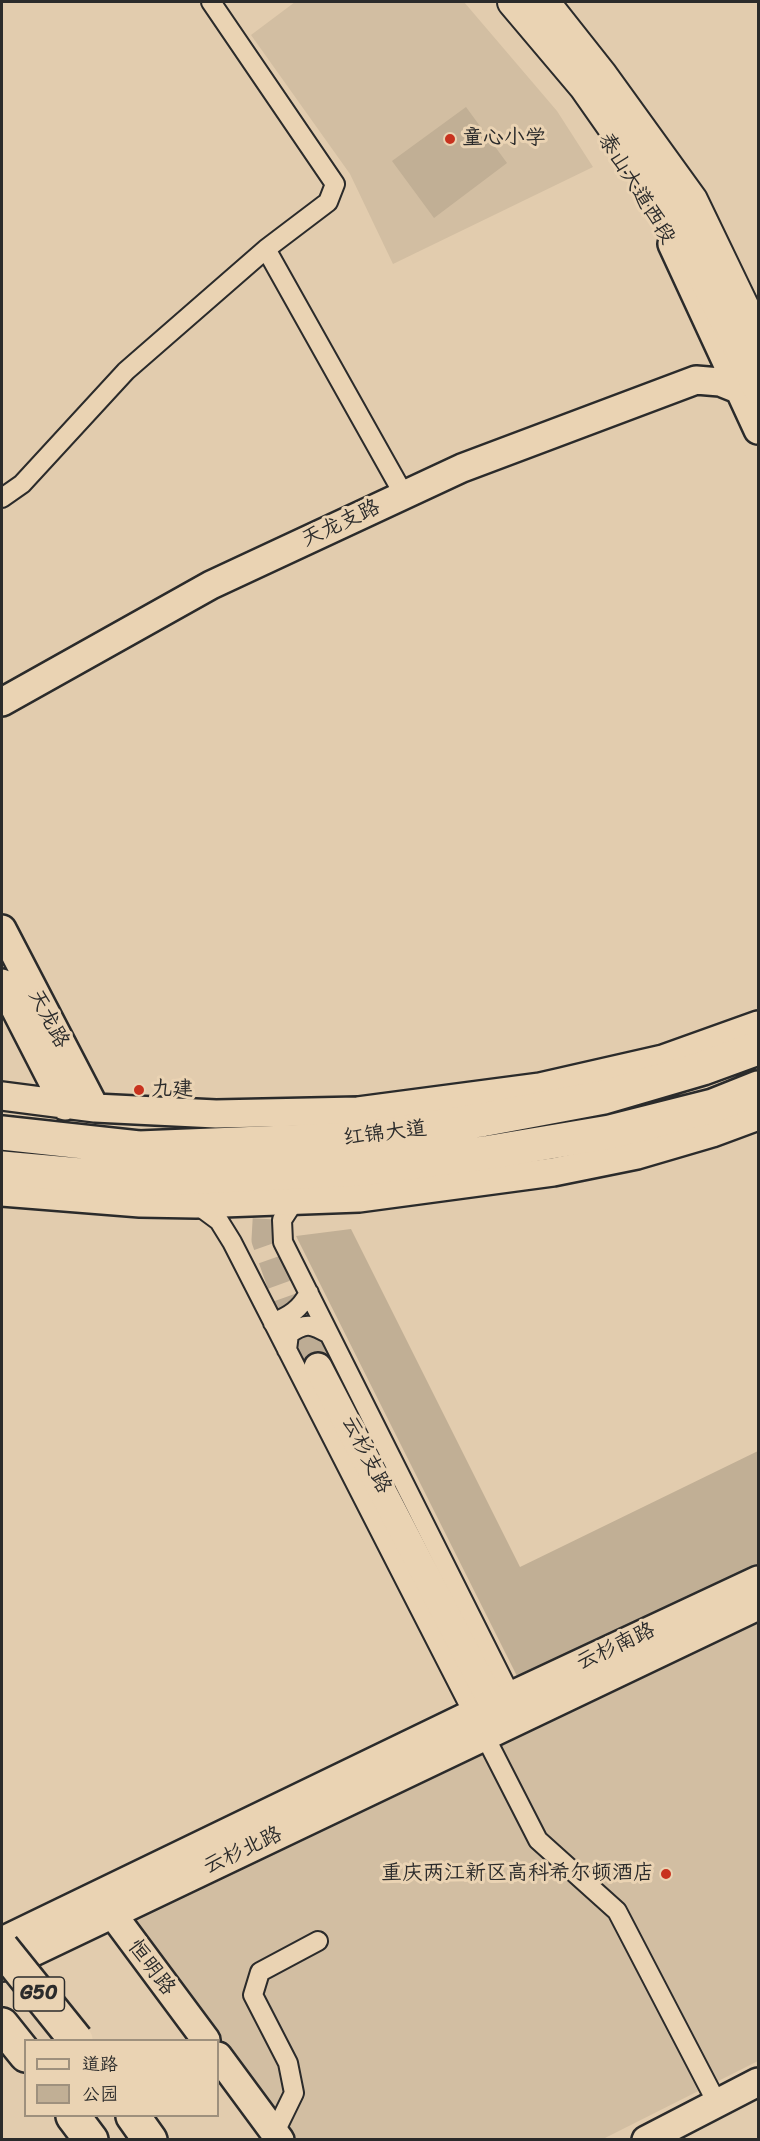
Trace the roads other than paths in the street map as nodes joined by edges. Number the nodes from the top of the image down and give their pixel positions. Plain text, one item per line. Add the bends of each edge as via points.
1 (211, 2) edge
2 (496, 2) edge
3 (513, 2) edge
4 (544, 2) edge
5 (266, 249) junction
6 (759, 337) edge
7 (716, 340) junction
8 (696, 380) junction
9 (749, 389) edge
10 (759, 430) edge
11 (404, 495) junction
12 (2, 498) edge
13 (2, 702) edge
14 (2, 929) edge
15 (2, 983) edge
16 (759, 1011) edge
17 (759, 1025) edge
18 (759, 1048) edge
19 (759, 1088) edge
20 (412, 1091) dead end
21 (2, 1096) edge
22 (65, 1106) junction
23 (95, 1108) junction
24 (759, 1116) edge
25 (2, 1133) edge
26 (2, 1168) edge
27 (2, 1192) edge
28 (295, 1200) junction
29 (196, 1204) junction
30 (309, 1293) junction
31 (273, 1323) junction
32 (329, 1334) junction
33 (287, 1350) junction
34 (318, 1367) tunnel mouth
35 (759, 1580) edge
36 (759, 1606) edge
37 (499, 1716) junction
38 (104, 1904) junction
39 (2, 1941) edge
40 (318, 1941) dead end
41 (2, 1948) edge
42 (2, 1967) edge
43 (2, 2025) edge
44 (75, 2039) edge
45 (205, 2039) edge
46 (24, 2052) edge
47 (219, 2057) edge
48 (759, 2082) edge
49 (717, 2103) junction
50 (74, 2117) edge
51 (134, 2117) edge
52 (278, 2136) edge
53 (91, 2139) edge
54 (150, 2139) edge
55 (646, 2139) edge

1 - 5 street via 335,184 328,202
2 - 7 main road, 泰山大道西段 via 575,93 660,218
3 - 9 main road, 泰山大道西段 via 584,86 671,210
4 - 6 main road, 泰山大道西段 via 692,200
5 - 11 street
5 - 12 street via 126,371 22,484
7 - 8 main road via 710,361
7 - 9 main road, 泰山大道西段
8 - 9 main road
8 - 11 main road, 天龙支路 via 462,468
9 - 10 main road, 泰山大道西段
11 - 13 main road, 天龙支路 via 211,585
14 - 23 main road, 天龙路
15 - 22 main road, 天龙路
16 - 20 main road via 552,1068
17 - 23 main road, 红锦大道 via 663,1059 540,1087 358,1112 216,1114
18 - 25 highway, 红锦大道 via 604,1096 360,1139 140,1148
19 - 26 highway, 红锦大道 via 713,1106 610,1132 362,1169 137,1180
21 - 22 main road, 红锦大道
22 - 23 main road, 红锦大道
24 - 28 main road via 637,1155 553,1172 359,1198
27 - 29 main road
28 - 29 main road
28 - 30 street, 云杉支路 via 282,1221 283,1242
29 - 31 street, 云杉支路 via 219,1221
30 - 31 street via 301,1306
30 - 32 street, 云杉支路
31 - 33 street, 云杉支路
32 - 33 street via 314,1325 301,1326 289,1334
32 - 37 street, 云杉支路
33 - 37 street, 云杉支路
34 - 37 main road
35 - 37 main road, 云杉南路
36 - 37 main road, 云杉南路
37 - 38 main road, 云杉北路
37 - 49 street via 538,1840 617,1911
38 - 39 main road, 云杉北路
38 - 42 main road, 云杉北路
38 - 45 main road, 恒明路
40 - 52 street via 260,1972 253,1995 288,2062 294,2093
41 - 44 highway, G50, bridge
43 - 46 highway, G50
47 - 52 main road
48 - 49 main road
49 - 55 main road
50 - 53 highway
51 - 54 highway

